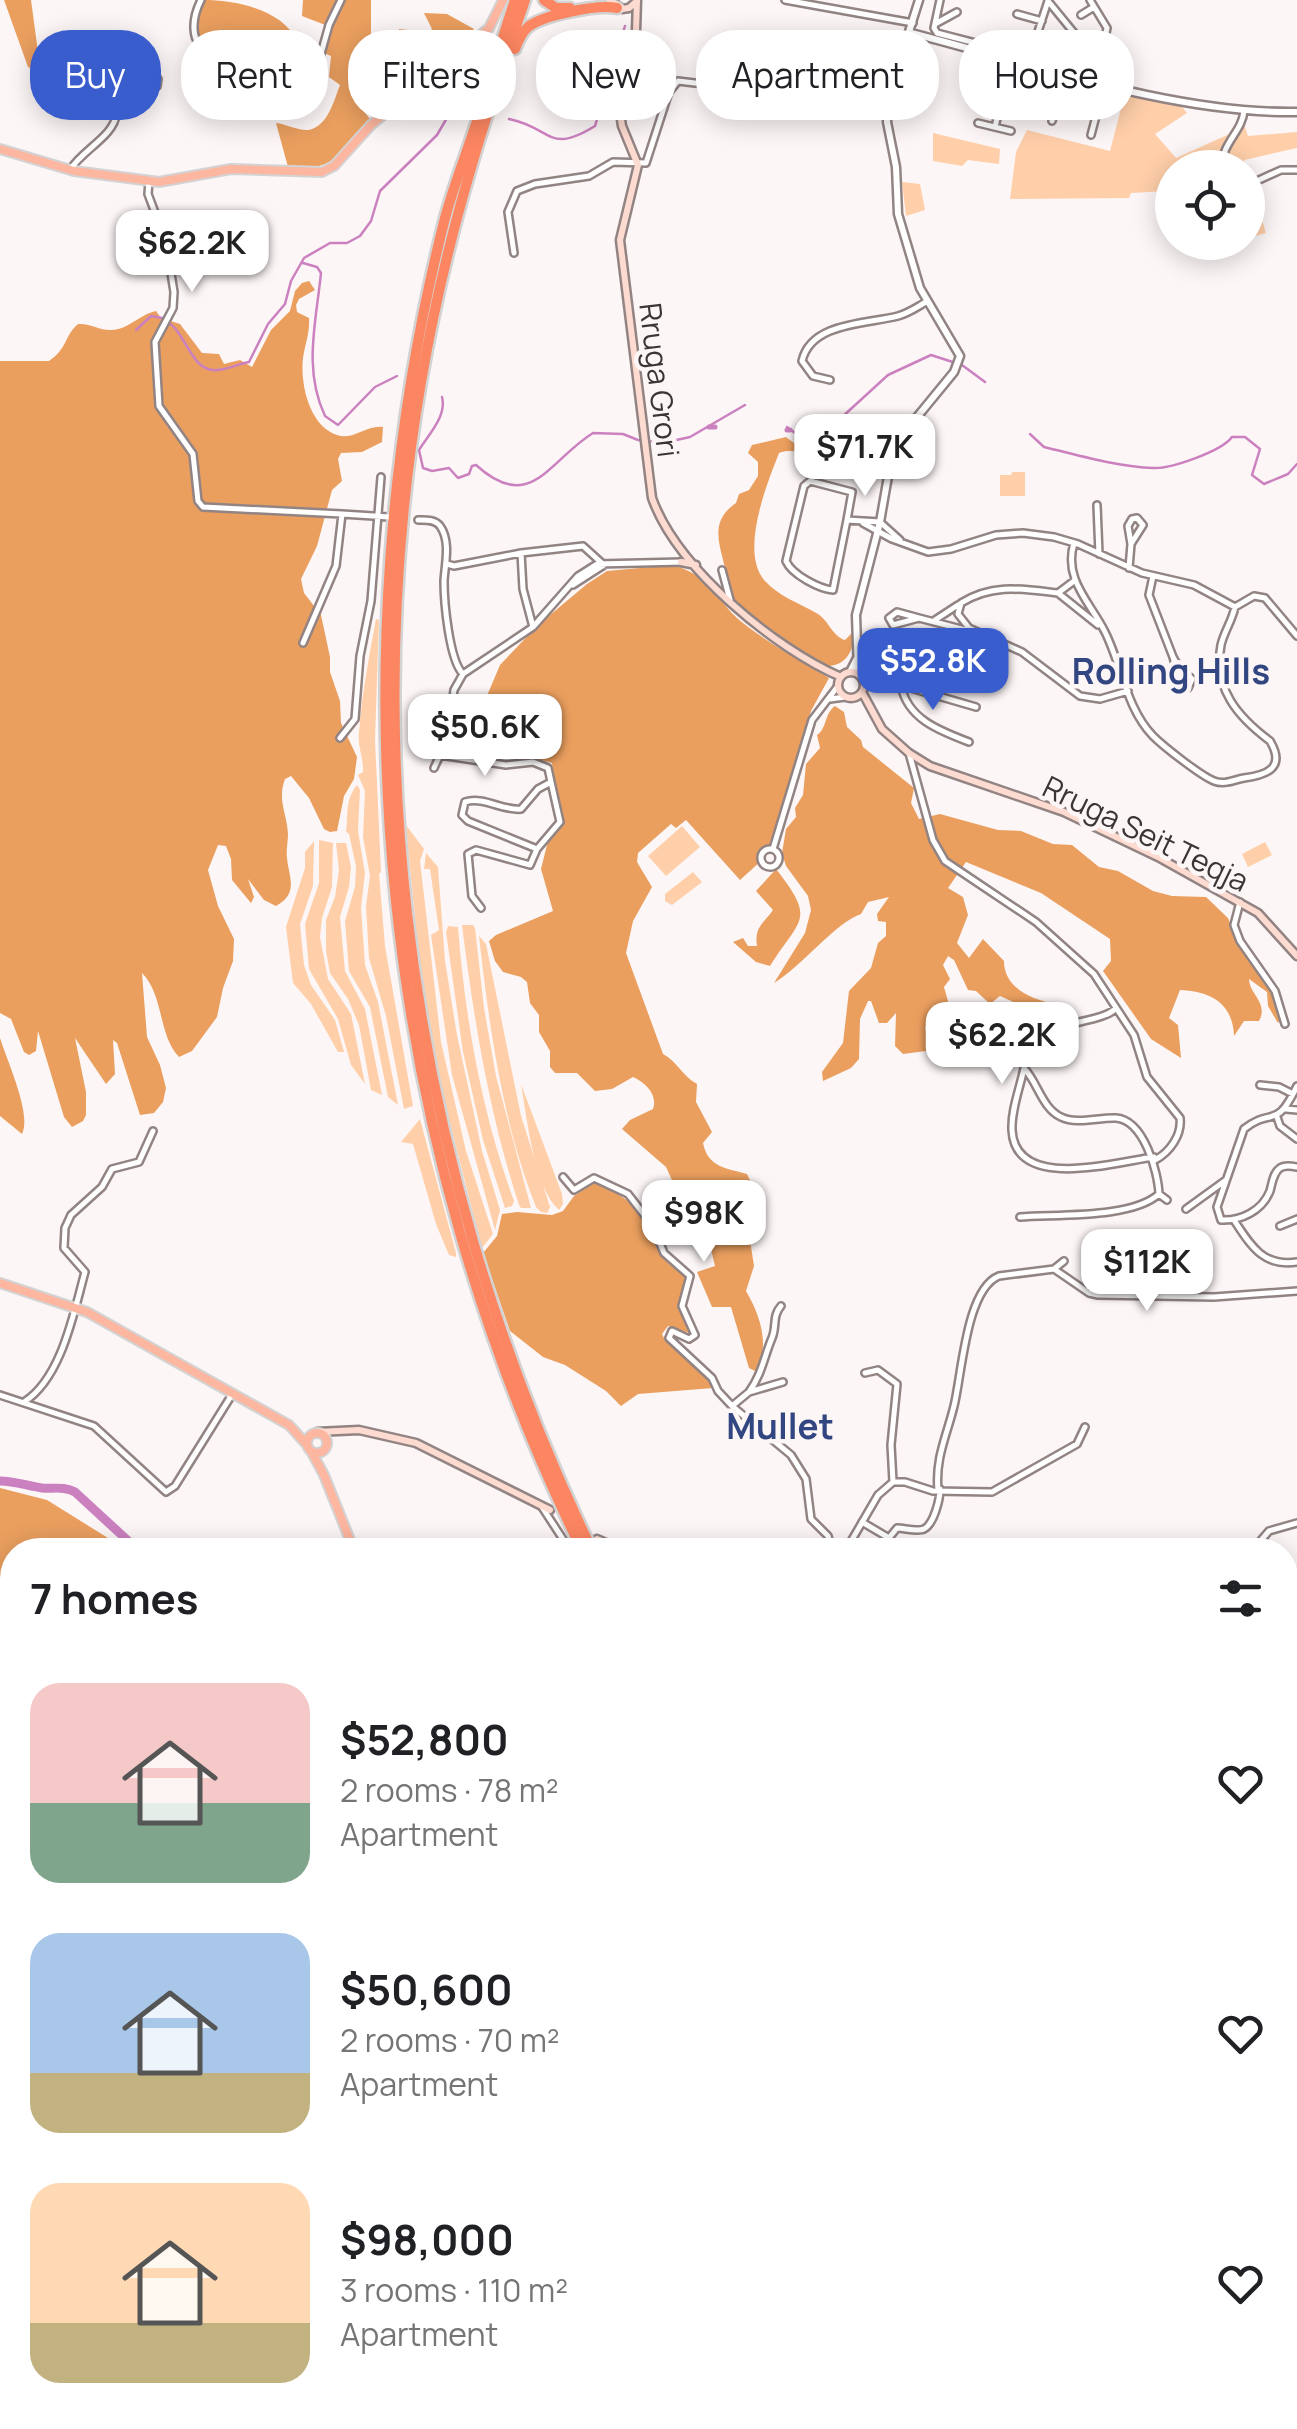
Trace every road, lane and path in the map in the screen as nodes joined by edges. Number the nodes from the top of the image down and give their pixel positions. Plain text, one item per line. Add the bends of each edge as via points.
1 (201, 0) edge
2 (341, 0) edge
3 (503, 0) edge
4 (515, 0) edge
5 (525, 0) edge
6 (544, 0) edge
7 (600, 0) edge
8 (637, 0) edge
9 (786, 0) edge
10 (919, 0) edge
11 (940, 0) edge
12 (1047, 1) edge
13 (588, 2) edge
14 (1092, 3) edge
15 (615, 5) edge
16 (958, 12) dead end
17 (1017, 14) dead end
18 (1082, 16) dead end
19 (1042, 21) junction
20 (913, 23) junction
21 (935, 24) junction
22 (636, 28) junction
23 (515, 30) edge
24 (911, 30) edge
25 (1039, 30) edge
26 (1071, 30) edge
27 (1107, 30) edge
28 (959, 40) edge
29 (516, 49) edge
30 (696, 82) edge
31 (1134, 90) edge
32 (1244, 110) junction
33 (1297, 112) edge
34 (115, 120) edge
35 (486, 120) edge
36 (886, 120) edge
37 (997, 120) edge
38 (1096, 120) edge
39 (978, 123) dead end
40 (995, 127) junction
41 (1011, 131) dead end
42 (1092, 135) dead end
43 (0, 149) edge
44 (1225, 150) edge
45 (638, 165) junction
46 (70, 170) junction
47 (1297, 170) edge
48 (1265, 177) edge
49 (149, 181) junction
50 (514, 253) dead end
51 (926, 302) junction
52 (830, 380) dead end
53 (380, 478) dead end
54 (1097, 505) dead end
55 (342, 514) junction
56 (378, 515) junction
57 (389, 517) dead end
58 (418, 520) dead end
59 (847, 520) junction
60 (879, 526) junction
61 (1074, 542) junction
62 (1131, 544) junction
63 (522, 553) junction
64 (1098, 554) junction
65 (682, 558) junction
66 (447, 564) junction
67 (604, 565) junction
68 (1129, 568) junction
69 (1153, 576) junction
70 (1074, 581) junction
71 (717, 582) junction
72 (1058, 592) junction
73 (730, 600) junction
74 (960, 603) junction
75 (1235, 607) junction
76 (918, 618) junction
77 (935, 620) junction
78 (532, 627) junction
79 (1104, 629) junction
80 (976, 632) junction
81 (1297, 636) edge
82 (304, 643) dead end
83 (1173, 657) junction
84 (463, 674) junction
85 (857, 674) junction
86 (839, 682) junction
87 (900, 685) junction
88 (1128, 692) junction
89 (859, 695) junction
90 (845, 697) junction
91 (830, 699) junction
92 (976, 707) dead end
93 (340, 738) dead end
94 (970, 742) dead end
95 (908, 753) junction
96 (440, 755) junction
97 (434, 768) dead end
98 (551, 782) junction
99 (537, 849) junction
100 (773, 849) dead end
101 (1240, 902) junction
102 (481, 908) dead end
103 (1297, 956) edge
104 (1114, 1010) junction
105 (1285, 1024) dead end
106 (1024, 1068) junction
107 (1260, 1086) dead end
108 (1297, 1086) edge
109 (1293, 1094) junction
110 (1286, 1109) junction
111 (1297, 1110) edge
112 (1277, 1117) junction
113 (153, 1131) dead end
114 (1297, 1139) edge
115 (1154, 1158) junction
116 (1297, 1166) edge
117 (563, 1177) dead end
118 (1228, 1178) junction
119 (1159, 1194) junction
120 (1167, 1200) dead end
121 (1186, 1210) dead end
122 (1020, 1217) dead end
123 (1297, 1219) edge
124 (1234, 1220) junction
125 (1280, 1226) dead end
126 (1064, 1261) dead end
127 (1297, 1262) edge
128 (1054, 1270) junction
129 (0, 1283) edge
130 (1297, 1290) edge
131 (781, 1306) dead end
132 (78, 1308) junction
133 (865, 1373) dead end
134 (783, 1382) dead end
135 (749, 1392) junction
136 (233, 1393) junction
137 (0, 1396) edge
138 (24, 1402) junction
139 (732, 1406) junction
140 (289, 1425) junction
141 (1086, 1427) dead end
142 (336, 1430) junction
143 (315, 1433) junction
144 (327, 1441) junction
145 (313, 1450) junction
146 (893, 1482) junction
147 (939, 1490) junction
148 (540, 1504) junction
149 (550, 1510) dead end
150 (862, 1522) junction
151 (1297, 1523) edge
152 (349, 1538) edge
153 (562, 1538) edge
154 (577, 1538) edge
155 (591, 1538) edge
156 (829, 1538) edge
157 (853, 1538) edge
158 (1264, 1538) edge

1 - 2 street via 192,29 206,50 248,40 278,69 302,78 317,68
3 - 49 main road via 489,28 374,122 328,170 230,168
4 - 154 highway via 445,218 406,422 388,577 385,784 404,976 441,1167 499,1353
5 - 23 highway
6 - 13 highway via 559,9
7 - 13 highway
8 - 15 main road via 629,8
8 - 22 main road
9 - 20 street
10 - 20 street
11 - 21 street
12 - 19 street
12 - 26 street
14 - 18 street
14 - 27 street
15 - 22 main road
15 - 29 highway via 531,25
16 - 21 street
17 - 19 street
19 - 25 street
20 - 24 street
21 - 28 street via 938,34
22 - 45 main road via 618,100
30 - 45 street via 675,83 651,155
31 - 32 street
32 - 33 street
32 - 44 street
34 - 46 street
35 - 155 highway via 444,268 408,472 396,644 400,850 423,1032 480,1270 528,1402
36 - 51 street via 898,214
37 - 40 street
38 - 42 street
39 - 40 street
40 - 41 street
43 - 46 main road
45 - 50 street via 613,162 589,176 517,191 508,212
45 - 65 main road, Rruga Grori via 620,254 652,498
46 - 49 main road
47 - 48 street
49 - 55 street via 174,292 155,342 160,406 192,454 198,501
51 - 52 street via 898,316 820,335 802,360 813,376
51 - 60 street via 960,358 899,445 886,476
53 - 56 street
54 - 64 street
55 - 56 street
55 - 82 street via 336,566
56 - 57 street
56 - 93 street via 355,719
58 - 66 street via 440,525
59 - 59 street via 833,590 790,568 786,560 804,486 810,481 852,492
59 - 60 street
60 - 61 street via 915,549 933,552 1022,533
60 - 85 street via 856,615
61 - 64 street
61 - 70 street
62 - 62 street via 1128,526 1136,518 1143,526
62 - 68 street
63 - 66 street
63 - 67 street via 584,546
63 - 78 street
64 - 68 street
65 - 67 street
65 - 71 main road, Rruga Grori
66 - 84 street via 450,631
67 - 78 street via 578,576
68 - 69 street
69 - 75 street via 1194,585
69 - 83 street via 1150,595
70 - 72 street
70 - 79 street
71 - 73 main road, Rruga Grori
71 - 73 street via 722,570
72 - 74 street via 1008,587
72 - 79 street
73 - 86 main road, Rruga Grori
74 - 77 street
74 - 80 street via 960,618
75 - 81 street via 1254,596 1265,598
75 - 88 street via 1221,646 1222,680 1238,713 1272,744 1276,758 1268,773 1222,783 1204,776 1146,728
76 - 76 street via 895,612 889,621 896,626
76 - 77 street
77 - 80 street
78 - 84 street
79 - 88 street
80 - 88 street via 1022,652 1080,696
83 - 83 street via 1176,681 1188,688 1192,679
84 - 96 street
85 - 86 main road
85 - 87 street
85 - 89 main road
86 - 90 main road
86 - 91 street
87 - 92 street
87 - 94 street via 914,713
89 - 90 main road
89 - 95 main road, Rruga Seit Teqja
90 - 91 street
91 - 100 street via 812,720
95 - 101 main road, Rruga Seit Teqja via 1080,819
95 - 104 street via 932,840 946,861 1036,922 1094,974
96 - 97 street
96 - 98 street via 543,764
98 - 99 street via 560,822
98 - 99 street via 521,809 474,800 462,810 468,821
99 - 102 street via 527,866 476,850 468,854 472,896
101 - 103 main road, Rruga Seit Teqja
101 - 105 street via 1234,925 1275,991
104 - 106 street via 1035,1034
104 - 115 street via 1141,1050 1147,1077 1180,1118 1178,1136
106 - 115 street via 1050,1110 1062,1117 1122,1118
106 - 115 street via 1012,1134 1028,1162 1062,1168
107 - 109 street
108 - 109 street
109 - 110 street
110 - 111 street
110 - 112 street
112 - 114 street
112 - 118 street via 1244,1129
113 - 132 street via 139,1162 112,1169 68,1221 64,1248 84,1272
115 - 119 street
116 - 124 street via 1280,1168 1262,1204
117 - 139 street via 574,1190 594,1178 611,1185 650,1221 664,1254 690,1276 682,1306 695,1335 689,1339 674,1330 669,1338
118 - 121 street
118 - 124 street via 1217,1212 1221,1220
119 - 120 street
119 - 122 street via 1132,1208
123 - 125 street
124 - 127 street via 1270,1261
126 - 128 street
128 - 130 street via 1098,1296
128 - 147 street via 999,1276 982,1291 942,1440
129 - 132 main road
131 - 135 street via 763,1370
132 - 136 main road
132 - 138 street via 56,1362
133 - 146 street via 878,1370 897,1384
134 - 135 street
135 - 139 street
136 - 138 street via 166,1492 94,1426
136 - 140 main road
137 - 138 street
139 - 156 street via 798,1464 811,1518
140 - 143 main road
140 - 145 main road
141 - 147 street via 1077,1444 1003,1488
142 - 143 main road
142 - 144 main road
142 - 148 main road via 416,1443
143 - 144 main road
143 - 145 main road via 308,1438
144 - 145 main road
145 - 152 main road
146 - 147 street
146 - 150 street
147 - 150 street via 922,1530 897,1528 889,1538
148 - 149 main road
148 - 153 street
150 - 157 street
151 - 158 street

